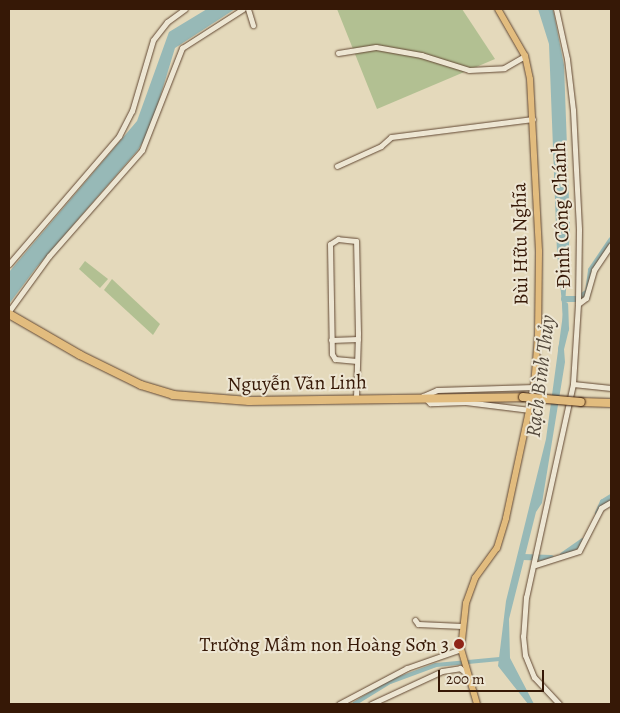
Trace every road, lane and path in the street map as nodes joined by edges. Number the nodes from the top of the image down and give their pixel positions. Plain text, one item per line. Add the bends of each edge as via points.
1 (185, 9) edge
2 (243, 9) edge
3 (248, 9) edge
4 (498, 9) edge
5 (556, 9) edge
6 (253, 25) dead end
7 (338, 53) dead end
8 (525, 56) junction
9 (533, 119) junction
10 (337, 166) dead end
11 (611, 245) edge
12 (9, 264) edge
13 (578, 300) junction
14 (9, 312) edge
15 (358, 339) junction
16 (331, 340) junction
17 (358, 361) junction
18 (573, 384) junction
19 (534, 386) junction
20 (611, 388) edge
21 (422, 396) junction
22 (356, 398) junction
23 (611, 403) edge
24 (530, 410) junction
25 (611, 502) edge
26 (535, 564) junction
27 (415, 620) dead end
28 (462, 626) junction
29 (462, 651) junction
30 (466, 672) junction
31 (339, 704) edge
32 (371, 704) edge
33 (477, 704) edge
34 (559, 704) edge

1 - 12 street via 167,22 154,40 132,111 119,136
2 - 14 street via 182,48 142,150 48,256
3 - 6 street
4 - 8 main road, Bùi Hữu Nghĩa
5 - 13 street, Đinh Công Chánh via 567,59 573,110 579,230
7 - 8 street via 376,47 421,55 469,70 504,68
8 - 9 main road, Bùi Hữu Nghĩa
9 - 10 street via 391,137 380,147
9 - 19 main road, Bùi Hữu Nghĩa via 539,251
11 - 13 street via 594,270 588,294
13 - 18 street, Đinh Công Chánh
14 - 22 highway, Nguyễn Văn Linh via 80,355 141,385 173,396 249,401
15 - 16 street
15 - 16 street via 356,241 338,239 330,244
15 - 17 street
16 - 17 street via 334,359
17 - 22 street
18 - 20 street
18 - 26 street, Đinh Công Chánh
19 - 21 street via 437,390
19 - 24 main road, Bùi Hữu Nghĩa
21 - 22 highway, Nguyễn Văn Linh
21 - 23 highway, Nguyễn Văn Linh, bridge via 522,397
21 - 24 street via 430,403 465,402
24 - 28 main road, Bùi Hữu Nghĩa via 517,479 497,548 475,578
25 - 26 street via 601,508 579,551
26 - 34 street, Đinh Công Chánh via 524,609 523,644 534,677
27 - 28 street via 418,624
28 - 29 main road, Bùi Hữu Nghĩa
29 - 30 main road, Bùi Hữu Nghĩa
29 - 31 street via 407,668
30 - 32 street via 460,668 442,671
30 - 33 main road

